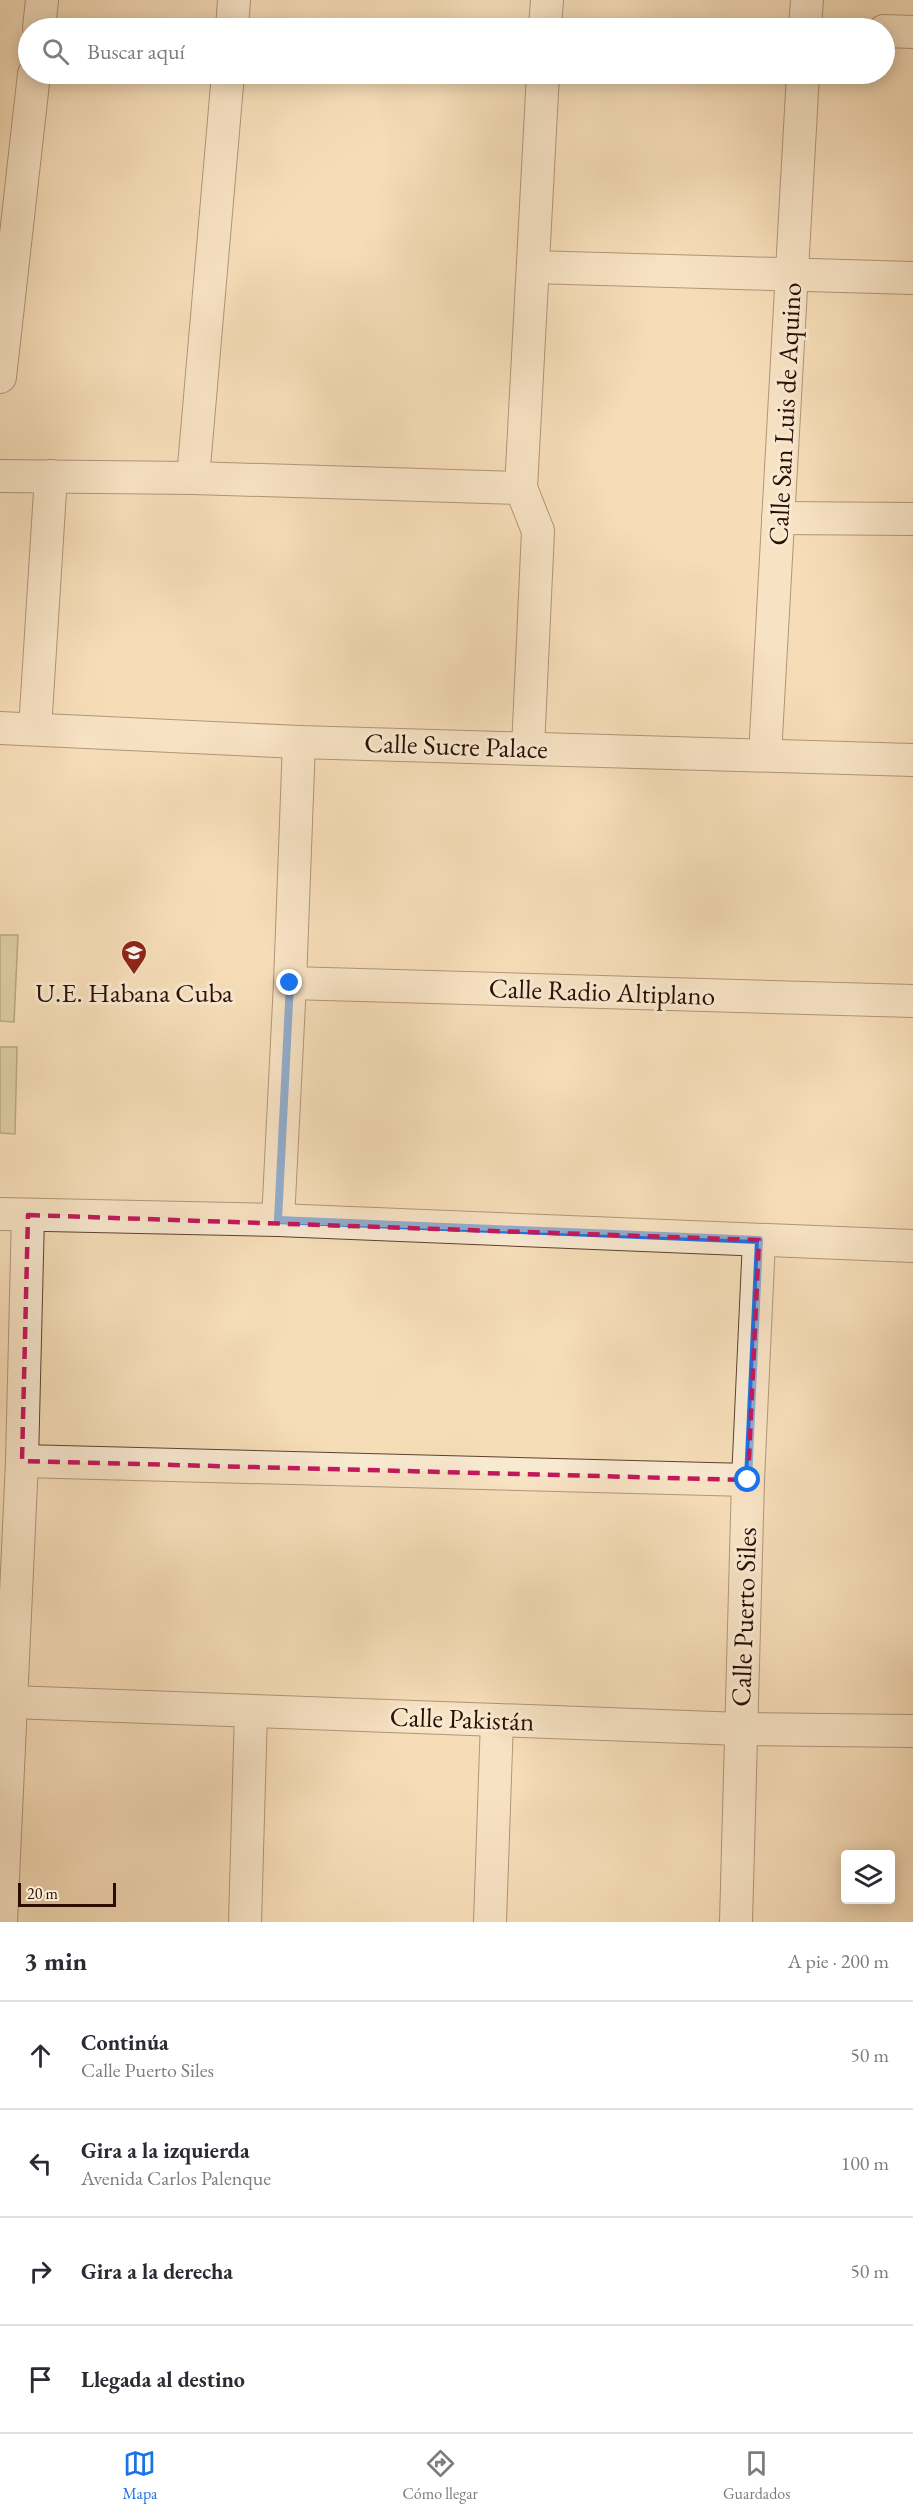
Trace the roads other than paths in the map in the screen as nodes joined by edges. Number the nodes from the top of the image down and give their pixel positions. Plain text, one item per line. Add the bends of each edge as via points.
1 (42, 0) edge
2 (234, 0) edge
3 (547, 0) edge
4 (807, 0) edge
5 (40, 18) edge
6 (233, 18) edge
7 (546, 18) edge
8 (806, 18) edge
9 (895, 31) edge
10 (913, 32) edge
11 (33, 84) edge
12 (227, 84) edge
13 (542, 84) edge
14 (802, 84) edge
15 (533, 267) junction
16 (793, 274) junction
17 (913, 278) edge
18 (0, 377) edge
19 (0, 476) edge
20 (51, 476) junction
21 (193, 478) junction
22 (521, 488) junction
23 (778, 518) junction
24 (913, 519) edge
25 (0, 728) edge
26 (35, 729) junction
27 (299, 742) junction
28 (528, 748) junction
29 (765, 755) junction
30 (913, 760) edge
31 (290, 983) junction
32 (913, 1001) edge
33 (14, 1214) edge
34 (278, 1220) junction
35 (759, 1240) junction
36 (913, 1246) edge
37 (22, 1461) junction
38 (748, 1480) junction
39 (11, 1702) junction
40 (251, 1711) junction
41 (497, 1720) junction
42 (741, 1729) junction
43 (913, 1731) edge
44 (1, 1922) edge
45 (245, 1922) edge
46 (490, 1922) edge
47 (736, 1922) edge

1 - 5 street
2 - 6 street
3 - 7 street
4 - 8 street
9 - 10 street
11 - 18 street
12 - 21 street
13 - 15 street
14 - 16 street, Calle San Luis de Aquino
15 - 16 street
15 - 22 street
16 - 17 street
16 - 23 street, Calle San Luis de Aquino
19 - 20 street
20 - 21 street
20 - 26 street
21 - 22 street
22 - 28 street via 538,531
23 - 24 street
23 - 29 street, Calle San Luis de Aquino
25 - 26 street, Calle Sucre Palace
26 - 27 street, Calle Sucre Palace
27 - 28 street, Calle Sucre Palace
27 - 31 street
28 - 29 street, Calle Sucre Palace
29 - 30 street, Calle Sucre Palace
31 - 32 street, Calle Radio Altiplano
31 - 34 street
33 - 34 street
33 - 37 street
34 - 35 street
35 - 36 street
35 - 38 street, Calle Puerto Siles
37 - 38 street
37 - 39 street
38 - 42 street, Calle Puerto Siles
39 - 40 street, Calle Pakistán
39 - 44 street
40 - 41 street, Calle Pakistán
40 - 45 street
41 - 42 street, Calle Pakistán
41 - 46 street
42 - 43 street, Calle Pakistán
42 - 47 street, Calle Puerto Siles

